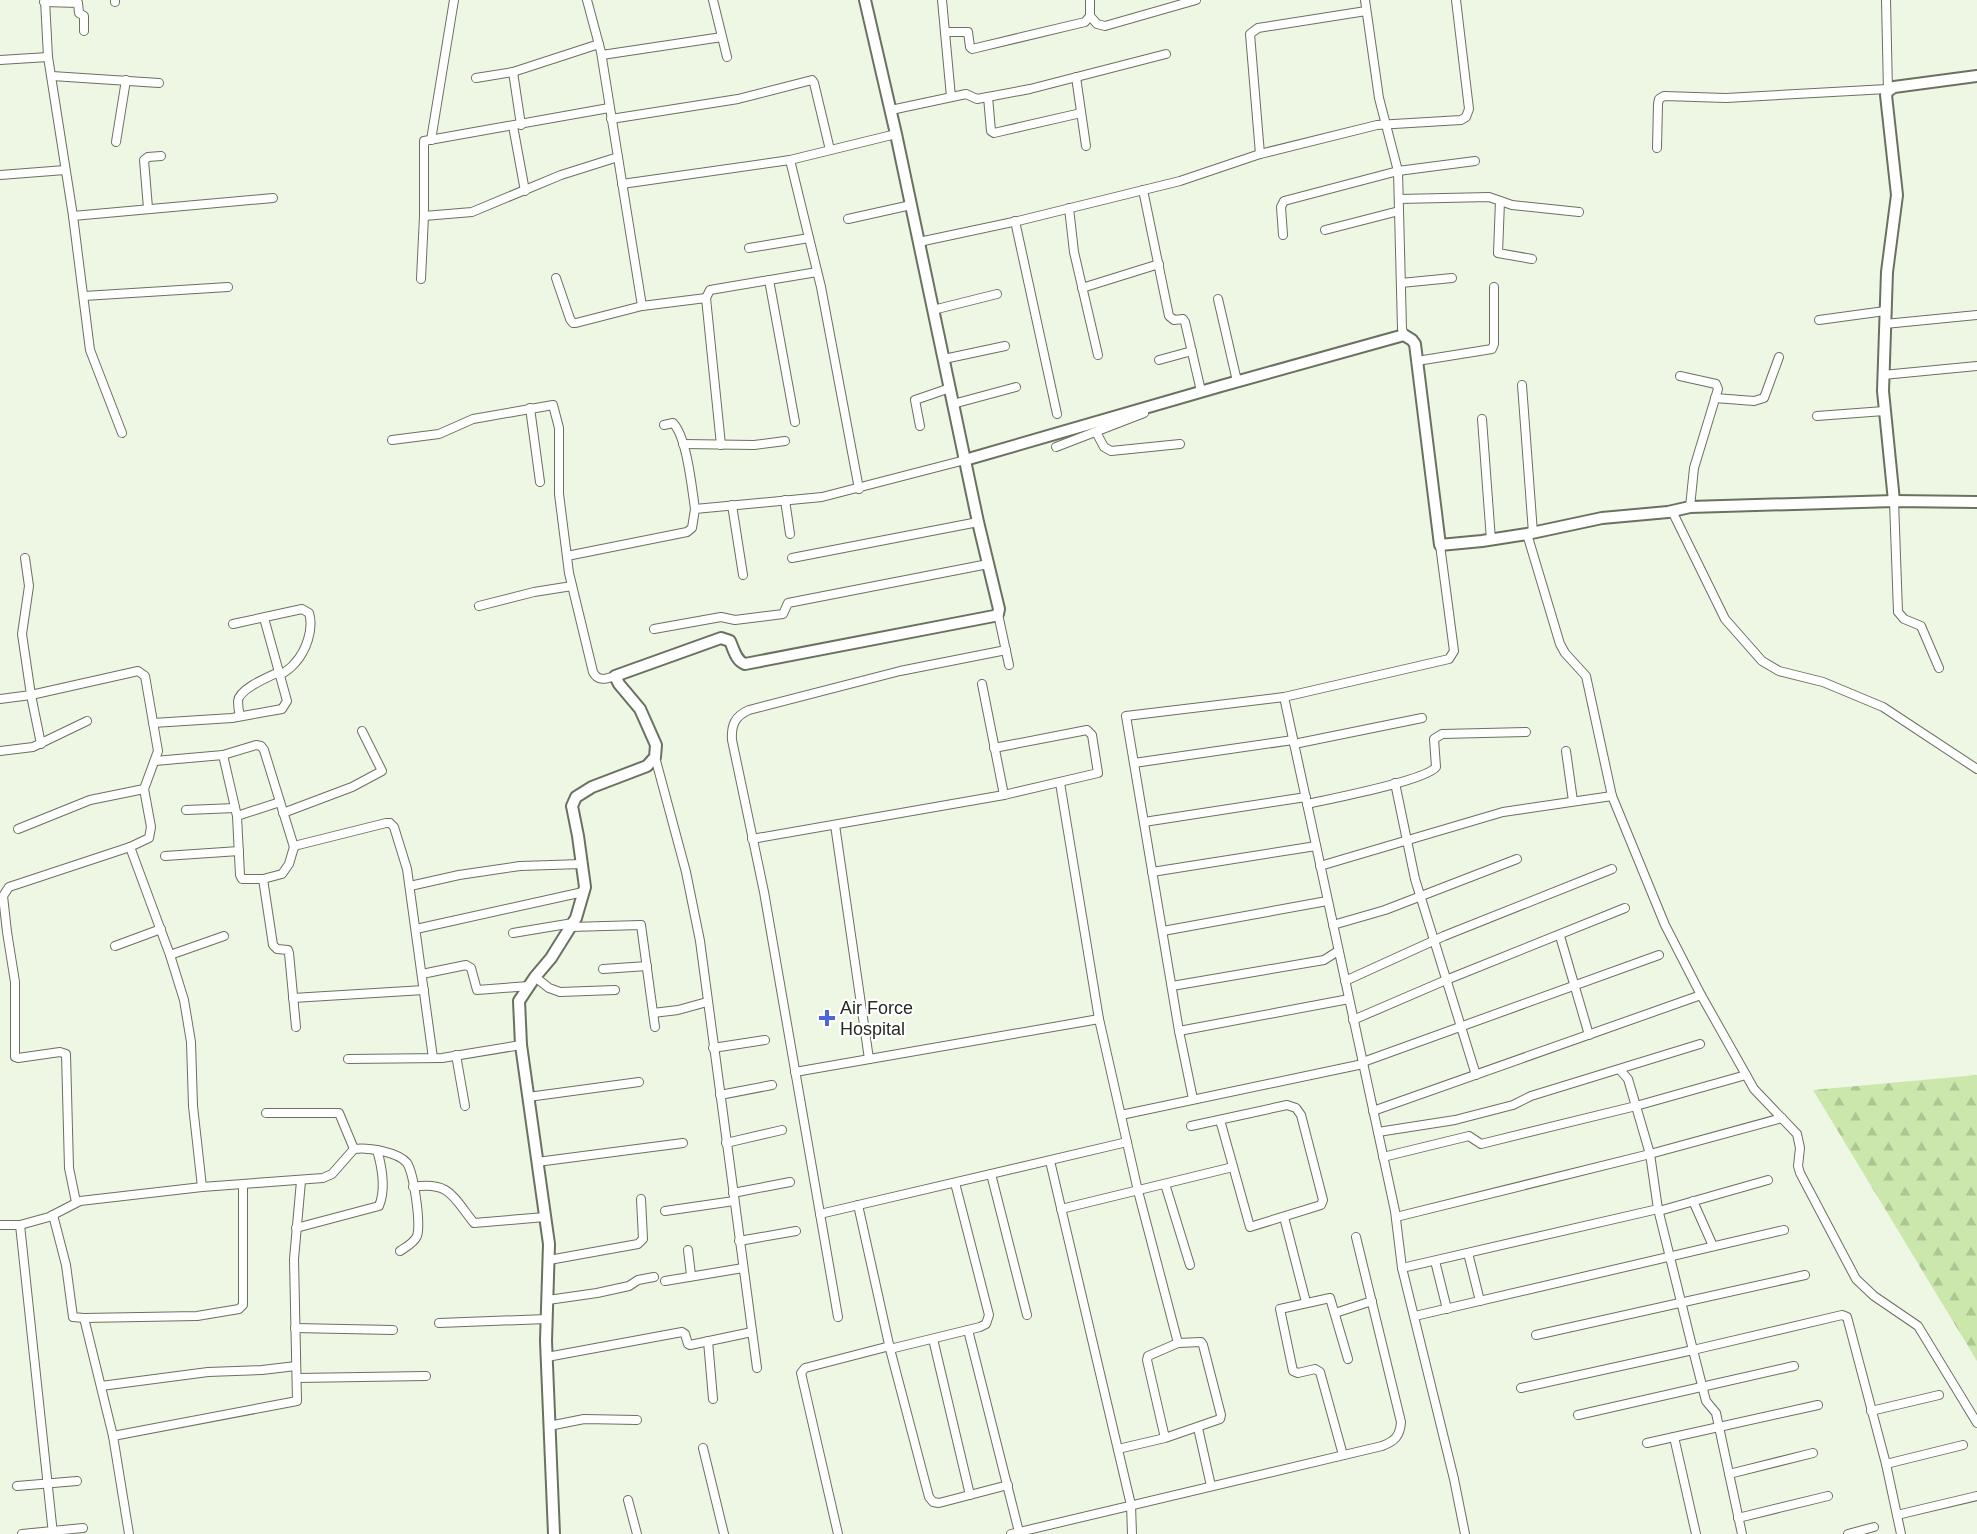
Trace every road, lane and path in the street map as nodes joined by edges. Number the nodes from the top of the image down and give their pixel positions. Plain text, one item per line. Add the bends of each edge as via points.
1 (454, 0) edge
2 (588, 0) edge
3 (713, 0) edge
4 (865, 0) edge
5 (942, 0) edge
6 (1090, 0) edge
7 (1196, 0) edge
8 (1365, 0) edge
9 (1456, 0) edge
10 (1886, 0) edge
11 (45, 1) edge
12 (1366, 11) junction
13 (1090, 16) junction
14 (84, 31) dead end
15 (945, 32) junction
16 (722, 37) junction
17 (599, 44) junction
18 (1166, 54) dead end
19 (602, 55) junction
20 (48, 57) junction
21 (727, 57) dead end
22 (0, 60) edge
23 (513, 72) junction
24 (52, 76) junction
25 (1977, 76) edge
26 (476, 78) dead end
27 (1076, 78) junction
28 (126, 80) junction
29 (159, 83) dead end
30 (1887, 90) junction
31 (951, 97) junction
32 (988, 97) junction
33 (609, 108) junction
34 (891, 110) junction
35 (1081, 113) junction
36 (611, 119) junction
37 (517, 126) junction
38 (1385, 126) junction
39 (896, 134) junction
40 (431, 140) junction
41 (116, 142) dead end
42 (1086, 146) dead end
43 (1657, 148) dead end
44 (830, 150) junction
45 (1260, 154) junction
46 (161, 156) dead end
47 (618, 157) junction
48 (790, 160) junction
49 (1474, 160) dead end
50 (65, 170) junction
51 (1398, 171) junction
52 (0, 175) edge
53 (622, 184) junction
54 (1143, 190) junction
55 (525, 191) junction
56 (273, 198) dead end
57 (1399, 199) junction
58 (1500, 201) junction
59 (911, 205) junction
60 (148, 208) junction
61 (1069, 208) junction
62 (1399, 211) junction
63 (1579, 212) dead end
64 (73, 216) junction
65 (424, 216) junction
66 (848, 219) dead end
67 (1016, 221) junction
68 (1325, 230) dead end
69 (1283, 235) dead end
70 (809, 238) junction
71 (919, 242) junction
72 (749, 248) dead end
73 (1532, 259) dead end
74 (1159, 264) junction
75 (817, 272) junction
76 (556, 278) dead end
77 (1452, 278) dead end
78 (421, 279) dead end
79 (769, 280) junction
80 (1401, 283) junction
81 (228, 287) dead end
82 (1494, 287) dead end
83 (1082, 288) junction
84 (997, 294) dead end
85 (84, 296) junction
86 (706, 298) junction
87 (1218, 299) dead end
88 (642, 306) junction
89 (933, 310) junction
90 (1885, 311) junction
91 (1977, 315) edge
92 (1819, 320) dead end
93 (1885, 324) junction
94 (1404, 335) junction
95 (1005, 346) dead end
96 (1192, 351) junction
97 (1098, 355) dead end
98 (1779, 357) dead end
99 (944, 359) junction
100 (1159, 360) dead end
101 (1417, 362) junction
102 (1977, 366) edge
103 (1883, 375) junction
104 (1680, 376) dead end
105 (1237, 381) junction
106 (1522, 385) dead end
107 (1016, 387) dead end
108 (950, 388) junction
109 (1201, 391) junction
110 (1715, 398) junction
111 (953, 404) junction
112 (530, 408) junction
113 (1149, 411) dead end
114 (1884, 411) junction
115 (1057, 414) dead end
116 (1817, 416) dead end
117 (1482, 419) dead end
118 (795, 422) dead end
119 (664, 425) dead end
120 (920, 426) dead end
121 (1096, 432) junction
122 (122, 433) dead end
123 (393, 440) dead end
124 (785, 441) dead end
125 (683, 444) junction
126 (1180, 444) dead end
127 (721, 445) junction
128 (1056, 447) dead end
129 (965, 460) junction
130 (540, 482) dead end
131 (859, 489) junction
132 (784, 500) junction
133 (1894, 501) junction
134 (1977, 502) edge
135 (732, 505) junction
136 (1690, 507) junction
137 (695, 509) junction
138 (1672, 511) junction
139 (978, 522) junction
140 (1530, 533) junction
141 (790, 534) dead end
142 (1491, 540) junction
143 (1440, 545) junction
144 (567, 556) junction
145 (25, 558) dead end
146 (792, 558) dead end
147 (988, 564) junction
148 (743, 575) dead end
149 (572, 586) junction
150 (479, 606) dead end
151 (998, 614) junction
152 (264, 618) junction
153 (233, 624) dead end
154 (654, 629) dead end
155 (1006, 650) junction
156 (1009, 665) dead end
157 (1939, 668) dead end
158 (279, 674) junction
159 (615, 676) junction
160 (982, 684) dead end
161 (31, 695) junction
162 (1284, 697) junction
163 (0, 699) edge
164 (240, 716) junction
165 (1422, 718) dead end
166 (87, 721) dead end
167 (153, 723) junction
168 (362, 731) dead end
169 (1526, 732) dead end
170 (1294, 742) junction
171 (41, 744) junction
172 (994, 748) junction
173 (0, 751) edge
174 (1566, 751) dead end
175 (223, 755) junction
176 (655, 757) junction
177 (155, 761) junction
178 (1134, 763) junction
179 (1977, 769) edge
180 (1060, 783) junction
181 (1395, 783) junction
182 (144, 789) junction
183 (1004, 795) junction
184 (1612, 796) junction
185 (1306, 801) junction
186 (1573, 801) junction
187 (280, 802) junction
188 (186, 810) dead end
189 (236, 812) junction
190 (283, 813) junction
191 (1144, 822) junction
192 (835, 825) junction
193 (18, 829) dead end
194 (752, 839) junction
195 (1408, 840) junction
196 (1316, 846) junction
197 (130, 847) junction
198 (294, 847) junction
199 (239, 851) junction
200 (165, 855) dead end
201 (1517, 859) dead end
202 (582, 864) junction
203 (1320, 867) junction
204 (1612, 869) dead end
205 (1152, 872) junction
206 (263, 879) junction
207 (410, 886) junction
208 (583, 892) junction
209 (1420, 896) junction
210 (1328, 901) junction
211 (1625, 908) dead end
212 (571, 925) junction
213 (1333, 925) junction
214 (161, 929) junction
215 (416, 929) junction
216 (1162, 932) junction
217 (513, 933) dead end
218 (224, 936) dead end
219 (1560, 936) junction
220 (1433, 941) junction
221 (115, 946) dead end
222 (1338, 951) junction
223 (170, 955) junction
224 (1659, 955) dead end
225 (647, 966) junction
226 (603, 969) dead end
227 (422, 974) junction
228 (1446, 980) junction
229 (1345, 981) junction
230 (532, 982) junction
231 (1172, 986) junction
232 (1575, 986) junction
233 (424, 990) junction
234 (615, 990) dead end
235 (1701, 995) junction
236 (293, 998) junction
237 (1349, 999) junction
238 (707, 1002) junction
239 (653, 1013) junction
240 (1100, 1019) junction
241 (1353, 1020) junction
242 (655, 1027) dead end
243 (1462, 1027) junction
244 (296, 1028) dead end
245 (1179, 1031) junction
246 (1589, 1035) junction
247 (765, 1040) dead end
248 (1700, 1044) dead end
249 (521, 1045) junction
250 (713, 1048) junction
251 (456, 1055) junction
252 (433, 1058) junction
253 (348, 1059) dead end
254 (869, 1059) junction
255 (1363, 1063) junction
256 (1620, 1070) junction
257 (795, 1072) junction
258 (1476, 1075) junction
259 (1746, 1075) junction
260 (639, 1082) dead end
261 (772, 1085) dead end
262 (720, 1095) junction
263 (528, 1097) junction
264 (1193, 1099) junction
265 (465, 1106) dead end
266 (1636, 1106) junction
267 (1373, 1111) junction
268 (266, 1113) dead end
269 (1121, 1115) junction
270 (1782, 1118) junction
271 (1220, 1120) junction
272 (1191, 1126) dead end
273 (782, 1130) dead end
274 (1378, 1132) junction
275 (683, 1143) dead end
276 (726, 1143) junction
277 (1127, 1143) junction
278 (354, 1149) junction
279 (377, 1150) junction
280 (1650, 1154) junction
281 (1383, 1157) junction
282 (1050, 1161) junction
283 (537, 1162) junction
284 (1233, 1167) junction
285 (992, 1174) junction
286 (1768, 1180) dead end
287 (301, 1181) junction
288 (790, 1182) dead end
289 (955, 1182) junction
290 (1166, 1184) junction
291 (243, 1185) junction
292 (202, 1187) junction
293 (413, 1187) junction
294 (1138, 1191) junction
295 (733, 1197) junction
296 (641, 1199) dead end
297 (76, 1202) junction
298 (1693, 1202) junction
299 (858, 1205) junction
300 (1061, 1209) junction
301 (1658, 1210) junction
302 (665, 1211) dead end
303 (820, 1214) junction
304 (53, 1215) junction
305 (1396, 1216) junction
306 (544, 1217) junction
307 (1284, 1217) junction
308 (20, 1224) junction
309 (0, 1225) edge
310 (296, 1228) junction
311 (1784, 1230) dead end
312 (796, 1231) dead end
313 (1356, 1237) dead end
314 (739, 1241) junction
315 (1713, 1246) junction
316 (688, 1250) dead end
317 (400, 1251) dead end
318 (1468, 1253) junction
319 (1670, 1255) junction
320 (549, 1260) junction
321 (1435, 1261) junction
322 (1190, 1265) dead end
323 (743, 1268) junction
324 (1402, 1268) junction
325 (692, 1275) junction
326 (1805, 1275) dead end
327 (654, 1277) dead end
328 (665, 1281) dead end
329 (548, 1300) junction
330 (1372, 1301) junction
331 (1480, 1301) junction
332 (1306, 1302) junction
333 (1682, 1302) junction
334 (1447, 1309) junction
335 (1335, 1313) junction
336 (1027, 1315) dead end
337 (1415, 1316) junction
338 (838, 1317) dead end
339 (84, 1318) junction
340 (547, 1319) junction
341 (439, 1323) dead end
342 (295, 1328) junction
343 (393, 1330) dead end
344 (968, 1330) junction
345 (752, 1332) junction
346 (1536, 1335) dead end
347 (933, 1339) junction
348 (708, 1341) junction
349 (1178, 1343) junction
350 (890, 1347) junction
351 (1693, 1350) junction
352 (547, 1357) junction
353 (1348, 1359) dead end
354 (296, 1366) junction
355 (1794, 1366) dead end
356 (757, 1368) dead end
357 (426, 1376) dead end
358 (297, 1378) junction
359 (101, 1386) junction
360 (1521, 1388) dead end
361 (1702, 1388) junction
362 (1939, 1395) dead end
363 (713, 1399) dead end
364 (1818, 1405) dead end
365 (1871, 1411) junction
366 (1578, 1415) dead end
367 (637, 1419) dead end
368 (1977, 1423) edge
369 (549, 1425) junction
370 (1719, 1427) junction
371 (1198, 1428) junction
372 (113, 1436) junction
373 (1674, 1437) junction
374 (1165, 1438) junction
375 (1647, 1443) dead end
376 (1963, 1445) dead end
377 (703, 1448) dead end
378 (1118, 1449) junction
379 (1813, 1453) dead end
380 (1343, 1455) junction
381 (1886, 1464) junction
382 (1729, 1474) junction
383 (77, 1481) dead end
384 (48, 1483) junction
385 (1008, 1485) junction
386 (17, 1486) dead end
387 (1211, 1486) junction
388 (970, 1495) junction
389 (1828, 1496) dead end
390 (1977, 1496) edge
391 (628, 1500) dead end
392 (1131, 1505) junction
393 (1898, 1515) junction
394 (1738, 1518) junction
395 (1874, 1527) dead end
396 (83, 1528) dead end
397 (53, 1533) edge
398 (1015, 1533) edge
399 (22, 1534) edge
400 (129, 1534) edge
401 (555, 1534) edge
402 (637, 1534) edge
403 (724, 1534) edge
404 (838, 1534) edge
405 (1132, 1534) edge
406 (1465, 1534) edge
407 (1696, 1534) edge
408 (1742, 1534) edge
409 (1848, 1534) edge
410 (1901, 1534) edge

1 - 40 street
2 - 17 street
3 - 16 street
4 - 34 street
5 - 15 street
6 - 13 street
7 - 13 street via 1105,26
8 - 12 street
9 - 38 street via 1469,113 1461,120
10 - 30 street
11 - 14 street via 78,3 79,13 84,16
11 - 20 street
12 - 38 street
12 - 45 street via 1257,28 1250,34
13 - 15 street via 1075,25 972,49 968,32
15 - 31 street
16 - 19 street
16 - 21 street
17 - 19 street
17 - 23 street
18 - 27 street
19 - 33 street
20 - 22 street
20 - 24 street
23 - 26 street
23 - 37 street
24 - 28 street
24 - 50 street
25 - 30 street
27 - 32 street
27 - 35 street
28 - 29 street
28 - 41 street
30 - 43 street via 1726,98 1664,96 1658,104
30 - 90 street via 1898,195
31 - 32 street
31 - 34 street
32 - 35 street via 994,133
33 - 36 street
33 - 37 street
34 - 39 street
35 - 42 street
36 - 44 street via 738,99 812,80
36 - 47 street
37 - 40 street
37 - 55 street
38 - 45 street
38 - 51 street
39 - 44 street
39 - 59 street
40 - 65 street via 423,143
44 - 48 street
45 - 54 street
46 - 60 street via 144,160
47 - 53 street
47 - 55 street
48 - 53 street
48 - 70 street
49 - 51 street
50 - 52 street
50 - 64 street
51 - 57 street
51 - 69 street via 1284,201
53 - 88 street
54 - 61 street
54 - 74 street
55 - 65 street via 467,213
56 - 60 street
57 - 58 street via 1489,196
57 - 62 street
58 - 63 street
58 - 73 street via 1498,253
59 - 66 street
59 - 71 street
60 - 64 street
61 - 67 street
61 - 83 street
62 - 68 street
62 - 80 street
64 - 85 street
65 - 78 street
67 - 71 street
67 - 115 street
70 - 72 street
70 - 75 street
71 - 89 street
74 - 83 street
74 - 96 street via 1169,316 1183,319
75 - 79 street
75 - 131 street
76 - 88 street via 573,323
77 - 80 street
79 - 86 street via 710,290
79 - 118 street
80 - 94 street
81 - 85 street
82 - 101 street via 1492,349
83 - 97 street
84 - 89 street
85 - 122 street via 90,350
86 - 88 street
86 - 127 street
87 - 105 street
89 - 99 street
90 - 92 street
90 - 93 street
91 - 93 street
93 - 103 street
94 - 101 street via 1414,344
94 - 105 street
95 - 99 street
96 - 100 street
96 - 109 street
98 - 110 street via 1766,396 1761,400
99 - 108 street
101 - 143 street
102 - 103 street
103 - 114 street
104 - 110 street via 1716,384
105 - 109 street
106 - 140 street
107 - 111 street
108 - 111 street
108 - 120 street via 915,400
109 - 129 street
110 - 136 street via 1694,468
111 - 129 street
112 - 123 street via 473,419 440,434
112 - 130 street
112 - 144 street via 550,405 555,409
113 - 121 street
114 - 116 street
114 - 133 street
117 - 142 street
119 - 125 street via 676,425
121 - 126 street via 1104,447 1111,451
121 - 128 street
124 - 127 street
125 - 127 street
125 - 137 street
129 - 131 street
129 - 139 street
131 - 132 street
132 - 135 street
132 - 141 street
133 - 134 street
133 - 136 street
133 - 157 street via 1898,612 1921,626
135 - 137 street
135 - 148 street
136 - 138 street
137 - 144 street via 694,524 687,532
138 - 140 street via 1602,518
138 - 179 street via 1725,620 1762,661 1773,669 1823,682 1883,707
139 - 146 street
139 - 147 street
140 - 142 street
140 - 184 street via 1560,644 1586,676
142 - 143 street
143 - 162 street via 1453,656
144 - 149 street
145 - 161 street via 29,586 22,634
147 - 151 street
147 - 154 street via 788,603 783,614 735,620 721,617
149 - 150 street
149 - 159 street via 593,672 602,680
151 - 155 street
151 - 159 street via 745,664 737,658 730,641 721,638
152 - 153 street
152 - 158 street
152 - 158 street via 302,609 311,620 298,659
155 - 156 street
155 - 194 street via 900,671 743,713 731,731
158 - 164 street via 240,695
158 - 164 street via 286,706
159 - 176 street via 640,709 656,745
160 - 172 street
161 - 163 street
161 - 167 street via 138,671 144,676
161 - 171 street
162 - 170 street
162 - 178 street via 1126,716
164 - 167 street
165 - 170 street
166 - 171 street
167 - 177 street via 158,750
168 - 190 street via 382,771 352,787
169 - 181 street via 1437,736 1433,743 1434,770
170 - 178 street
170 - 185 street
171 - 173 street
172 - 180 street via 1087,730 1098,773
172 - 183 street
174 - 186 street
175 - 177 street
175 - 187 street via 261,746
175 - 189 street
176 - 202 street via 647,766 576,797 572,806
176 - 238 street via 688,884
177 - 182 street
178 - 191 street
180 - 183 street
180 - 240 street
181 - 185 street
181 - 195 street
182 - 193 street via 84,802
182 - 197 street via 151,833 146,840
183 - 192 street
184 - 186 street
184 - 235 street via 1665,925
185 - 191 street
185 - 196 street
186 - 195 street via 1503,812
187 - 189 street
187 - 190 street
188 - 189 street
189 - 199 street
190 - 198 street
191 - 205 street
192 - 194 street
192 - 254 street
194 - 257 street
195 - 203 street
195 - 209 street
196 - 203 street
196 - 205 street
197 - 214 street
197 - 297 street via 9,887 3,896 15,982 15,1057 66,1054 69,1168
198 - 206 street via 286,870
198 - 207 street via 390,823 406,860
199 - 200 street
199 - 206 street via 242,879
201 - 209 street
202 - 207 street via 520,866
202 - 208 street
203 - 210 street
204 - 220 street
205 - 216 street
206 - 236 street via 273,945 289,953
207 - 215 street
208 - 212 street
208 - 215 street
209 - 213 street
209 - 220 street
210 - 213 street
210 - 216 street
211 - 219 street
212 - 217 street
212 - 225 street via 641,925
212 - 230 street
213 - 222 street
214 - 221 street
214 - 223 street
215 - 227 street
216 - 231 street
218 - 223 street
219 - 228 street
219 - 232 street
220 - 228 street
220 - 229 street
222 - 229 street
222 - 231 street via 1324,960
223 - 292 street via 189,1026
224 - 232 street
225 - 226 street
225 - 239 street
227 - 230 street via 465,965 471,968 477,990
227 - 233 street
228 - 241 street
228 - 243 street
229 - 237 street
230 - 234 street via 560,992
230 - 249 street via 519,1001
231 - 245 street
232 - 243 street
232 - 246 street
233 - 236 street
233 - 252 street
235 - 246 street
235 - 259 street
236 - 244 street
237 - 241 street
237 - 245 street
238 - 239 street
238 - 250 street
239 - 242 street
240 - 254 street
240 - 269 street
241 - 255 street
243 - 255 street
243 - 258 street
245 - 264 street
246 - 258 street
247 - 250 street
248 - 256 street
249 - 251 street
249 - 263 street
250 - 262 street
251 - 252 street
251 - 265 street
252 - 253 street
254 - 257 street
255 - 264 street
255 - 267 street
256 - 266 street via 1628,1079
256 - 274 street via 1455,1120
257 - 303 street
258 - 267 street
259 - 266 street
259 - 270 street
260 - 263 street
261 - 262 street
262 - 276 street
263 - 283 street
264 - 269 street
266 - 280 street
266 - 281 street via 1481,1144 1469,1136
267 - 274 street
268 - 278 street via 339,1113
269 - 277 street
270 - 280 street
270 - 368 street via 1797,1134 1800,1173 1850,1269 1864,1288 1922,1330
271 - 272 street
271 - 284 street
271 - 307 street via 1287,1105 1299,1111 1322,1203
273 - 276 street
274 - 281 street
275 - 283 street
276 - 295 street
277 - 282 street
277 - 294 street
278 - 279 street
278 - 287 street via 328,1177
279 - 293 street via 406,1162
279 - 310 street via 382,1172 379,1206
280 - 301 street
280 - 305 street
281 - 305 street
282 - 285 street
282 - 300 street
283 - 306 street
284 - 290 street
284 - 307 street via 1250,1227
285 - 289 street
285 - 336 street
286 - 298 street
287 - 291 street
287 - 310 street
288 - 295 street
289 - 299 street
289 - 344 street via 989,1315 986,1324
290 - 294 street
290 - 322 street
291 - 292 street
291 - 339 street via 241,1307 197,1316
292 - 297 street
293 - 306 street via 430,1184 447,1189 474,1223
293 - 317 street via 417,1234
294 - 300 street
294 - 349 street
295 - 302 street
295 - 314 street
296 - 320 street via 643,1239 638,1244
297 - 304 street
298 - 301 street
298 - 315 street
299 - 303 street
299 - 350 street
300 - 378 street
301 - 318 street
301 - 319 street
303 - 338 street
304 - 308 street
304 - 339 street via 66,1265 72,1315
305 - 324 street
306 - 320 street
307 - 332 street
308 - 309 street
308 - 384 street
310 - 342 street
311 - 315 street
312 - 314 street
313 - 330 street
314 - 323 street
315 - 319 street
316 - 325 street
318 - 321 street
318 - 331 street
319 - 331 street
319 - 333 street
320 - 329 street
321 - 324 street
321 - 334 street
323 - 325 street
323 - 345 street
324 - 337 street
325 - 328 street
326 - 333 street
327 - 329 street via 602,1292
329 - 340 street
330 - 335 street
330 - 380 street via 1398,1405 1400,1432 1392,1442
331 - 334 street
332 - 335 street via 1330,1298
332 - 380 street via 1280,1309 1293,1371 1320,1372
333 - 346 street
333 - 351 street
334 - 337 street
335 - 353 street
337 - 406 street
339 - 359 street
340 - 341 street
340 - 352 street
342 - 343 street
342 - 354 street
344 - 347 street
344 - 385 street
345 - 348 street
345 - 356 street
347 - 350 street
347 - 388 street
348 - 352 street via 689,1345 682,1332
348 - 363 street
349 - 371 street via 1197,1341 1203,1345 1221,1415 1218,1421
349 - 374 street via 1150,1354 1147,1360
350 - 388 street via 928,1497 939,1503
350 - 404 street via 805,1368 801,1373
351 - 360 street
351 - 361 street
351 - 365 street via 1845,1316
352 - 369 street
354 - 358 street
354 - 359 street via 208,1372
355 - 361 street
357 - 358 street
358 - 372 street via 295,1402
359 - 372 street
361 - 366 street
361 - 370 street
362 - 365 street
364 - 370 street
365 - 381 street
367 - 369 street via 584,1419
369 - 401 street
370 - 373 street
370 - 382 street
371 - 374 street
371 - 387 street
372 - 400 street
373 - 375 street
373 - 407 street
374 - 378 street
376 - 381 street
377 - 403 street
378 - 392 street
379 - 382 street
380 - 387 street
381 - 393 street
382 - 394 street
383 - 384 street
384 - 386 street
384 - 397 street
385 - 388 street
385 - 398 street
387 - 392 street
389 - 394 street
390 - 393 street
391 - 402 street
392 - 398 street
392 - 405 street
393 - 410 street
394 - 408 street
395 - 409 street
396 - 397 street
397 - 399 street

